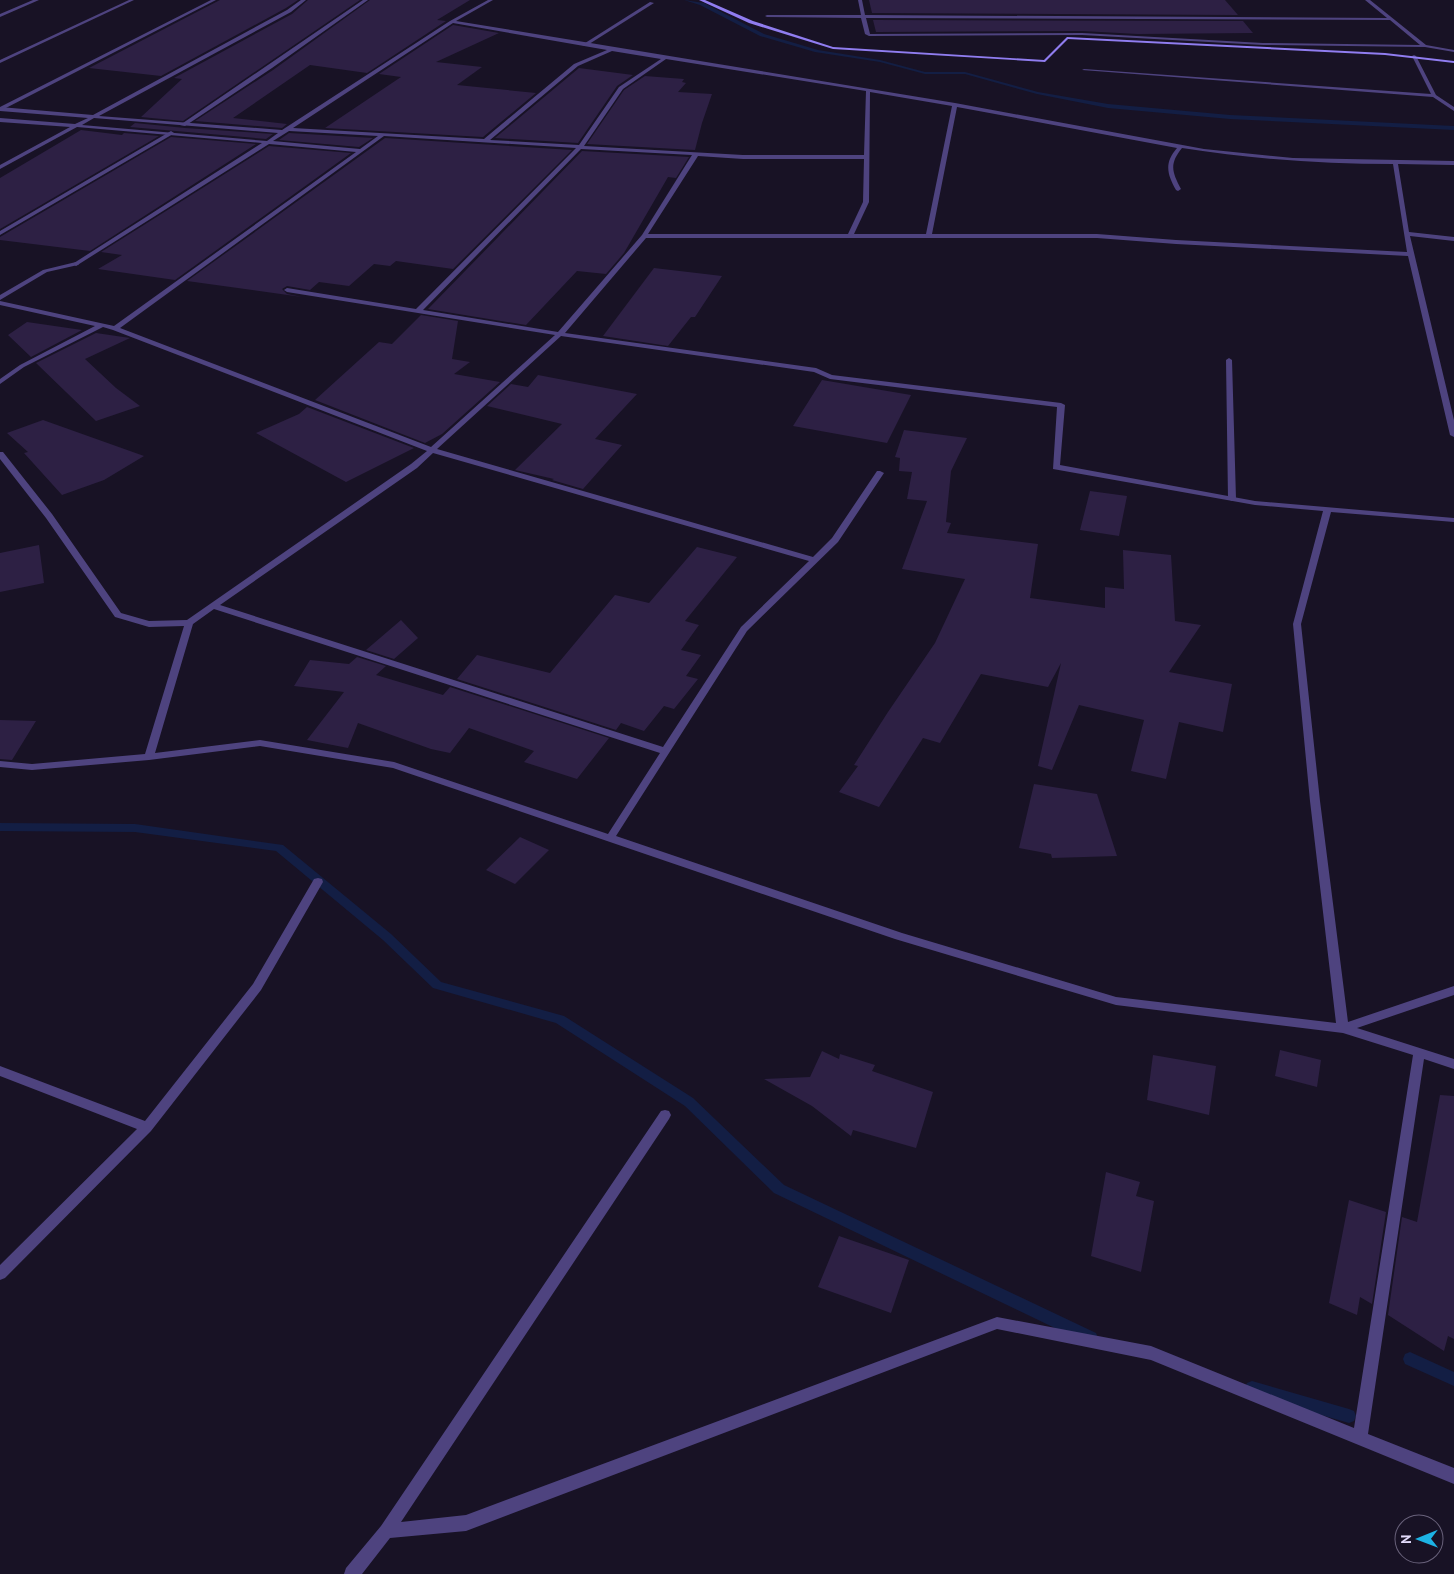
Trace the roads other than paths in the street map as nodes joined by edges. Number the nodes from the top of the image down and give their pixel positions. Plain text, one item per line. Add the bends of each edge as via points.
1 (36, 0) edge
2 (132, 0) edge
3 (214, 0) edge
4 (304, 0) edge
5 (366, 0) edge
6 (491, 0) edge
7 (701, 0) edge
8 (860, 0) edge
9 (1367, 0) edge
10 (652, 3) dead end
11 (0, 16) edge
12 (767, 16) dead end
13 (863, 16) junction
14 (1389, 19) junction
15 (452, 22) junction
16 (584, 45) junction
17 (1424, 46) junction
18 (611, 50) junction
19 (1454, 51) edge
20 (1414, 56) junction
21 (665, 58) junction
22 (0, 62) edge
23 (1454, 62) edge
24 (1084, 70) dead end
25 (868, 91) junction
26 (1434, 96) junction
27 (955, 105) junction
28 (0, 109) edge
29 (1454, 109) edge
30 (92, 117) junction
31 (0, 120) edge
32 (183, 125) junction
33 (75, 126) junction
34 (286, 130) junction
35 (171, 133) junction
36 (383, 135) junction
37 (485, 141) junction
38 (268, 142) junction
39 (580, 147) junction
40 (1180, 147) junction
41 (360, 151) junction
42 (696, 154) junction
43 (866, 157) junction
44 (1395, 162) junction
45 (1454, 163) edge
46 (0, 167) edge
47 (1178, 189) dead end
48 (0, 232) edge
49 (1406, 234) junction
50 (851, 235) junction
51 (929, 235) junction
52 (644, 236) junction
53 (1454, 239) edge
54 (1411, 254) junction
55 (287, 290) dead end
56 (0, 298) edge
57 (0, 303) edge
58 (418, 311) junction
59 (102, 325) junction
60 (115, 328) junction
61 (560, 334) junction
62 (1229, 360) dead end
63 (0, 382) edge
64 (1454, 435) edge
65 (432, 450) junction
66 (0, 454) edge
67 (880, 473) dead end
68 (1232, 499) junction
69 (1328, 509) junction
70 (1454, 520) edge
71 (815, 560) junction
72 (213, 606) junction
73 (190, 623) junction
74 (665, 751) junction
75 (149, 757) junction
76 (0, 764) edge
77 (610, 838) junction
78 (318, 882) dead end
79 (1454, 990) edge
80 (1343, 1028) junction
81 (1419, 1053) junction
82 (1454, 1064) edge
83 (0, 1071) edge
84 (665, 1115) dead end
85 (147, 1127) junction
86 (0, 1274) edge
87 (1360, 1438) junction
88 (1454, 1476) edge
89 (386, 1531) junction
90 (352, 1574) edge

1 - 11 street
2 - 22 street
3 - 28 street
4 - 30 street
5 - 32 street
6 - 15 street
7 - 20 street via 750,22 833,48 1045,60 1067,38
8 - 13 street
9 - 14 street
10 - 16 street
12 - 13 street
13 - 14 street
13 - 17 street via 867,34 874,35 1082,34 1263,44
14 - 17 street
15 - 16 street
15 - 34 street
16 - 18 street
17 - 19 street
18 - 21 street
18 - 37 street via 576,65
20 - 23 street
20 - 26 street
21 - 25 street
21 - 39 street via 621,88
24 - 26 street
25 - 27 street
25 - 43 street
26 - 29 street
27 - 40 street
27 - 51 street
28 - 30 street
30 - 32 street
30 - 33 street
31 - 33 street
32 - 34 street
33 - 35 street
33 - 46 street
34 - 36 street
34 - 38 street
35 - 38 street
35 - 48 street
36 - 37 street
36 - 41 street
37 - 39 street
38 - 41 street
38 - 56 street via 76,264 44,271
39 - 42 street
39 - 58 street
40 - 44 street via 1311,161
40 - 47 street via 1171,156 1169,166
41 - 60 street
42 - 43 street
42 - 52 street
43 - 50 street via 866,202
44 - 45 street
44 - 49 street
49 - 53 street
49 - 54 street
50 - 51 street
50 - 52 street
51 - 54 street via 1097,236
52 - 61 street
54 - 64 street
55 - 58 street
57 - 59 street
58 - 61 street
59 - 60 street
59 - 63 street via 22,366
60 - 65 street
61 - 65 street
61 - 68 street via 816,370 830,377 1061,405 1056,468
62 - 68 street
65 - 71 street
65 - 72 street via 414,466
66 - 73 street via 49,516 118,615 149,624
67 - 71 street via 835,540
68 - 69 street
69 - 70 street
69 - 80 street via 1297,624
71 - 74 street via 744,629
72 - 73 street
72 - 74 street
73 - 75 street
74 - 77 street
75 - 76 street via 32,767
75 - 77 street via 260,743 394,765
77 - 80 street via 899,936 1116,1001
78 - 85 street via 257,987
79 - 80 street
80 - 81 street
81 - 82 street
81 - 87 street
83 - 85 street
84 - 89 street
85 - 86 street
87 - 88 street
87 - 89 street via 1151,1353 997,1323 466,1523
89 - 90 street

